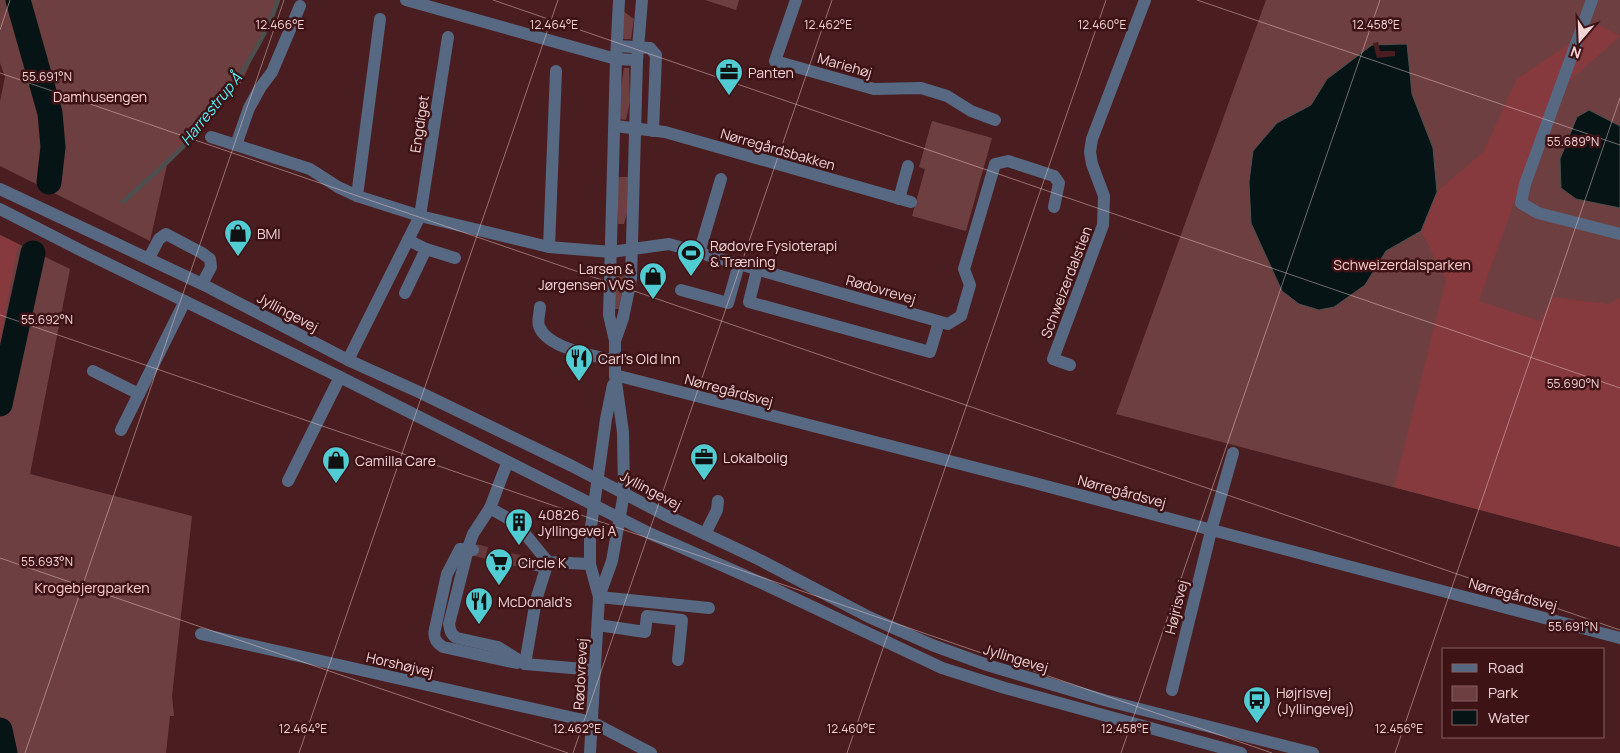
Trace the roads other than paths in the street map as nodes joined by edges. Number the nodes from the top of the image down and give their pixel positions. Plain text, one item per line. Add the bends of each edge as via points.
1 (406, 0) edge
2 (620, 0) edge
3 (642, 0) edge
4 (796, 0) edge
5 (1145, 0) edge
6 (1592, 0) edge
7 (300, 6) dead end
8 (380, 19) dead end
9 (448, 37) dead end
10 (617, 46) junction
11 (638, 47) junction
12 (616, 59) junction
13 (637, 60) junction
14 (556, 71) dead end
15 (995, 120) dead end
16 (615, 126) junction
17 (635, 128) junction
18 (653, 131) junction
19 (211, 137) dead end
20 (236, 145) junction
21 (908, 166) dead end
22 (721, 179) dead end
23 (0, 189) edge
24 (357, 196) junction
25 (1054, 207) dead end
26 (0, 209) edge
27 (420, 216) junction
28 (1620, 234) edge
29 (408, 240) junction
30 (549, 247) junction
31 (426, 250) junction
32 (631, 250) junction
33 (611, 252) junction
34 (700, 253) junction
35 (149, 258) junction
36 (455, 258) dead end
37 (739, 264) junction
38 (757, 270) junction
39 (202, 284) junction
40 (681, 290) dead end
41 (405, 293) dead end
42 (185, 301) junction
43 (540, 306) dead end
44 (943, 323) junction
45 (615, 341) junction
46 (348, 360) junction
47 (615, 362) junction
48 (1070, 365) dead end
49 (93, 371) dead end
50 (615, 375) junction
51 (340, 376) junction
52 (139, 394) junction
53 (121, 430) dead end
54 (1233, 453) dead end
55 (508, 462) junction
56 (598, 479) junction
57 (288, 481) dead end
58 (624, 493) junction
59 (718, 501) dead end
60 (594, 505) junction
61 (490, 508) junction
62 (620, 518) junction
63 (1211, 531) junction
64 (705, 534) junction
65 (471, 550) junction
66 (527, 563) tunnel mouth
67 (546, 564) junction
68 (590, 564) junction
69 (599, 597) junction
70 (709, 608) dead end
71 (598, 625) junction
72 (201, 634) dead end
73 (1620, 638) edge
74 (678, 660) dead end
75 (525, 664) junction
76 (595, 670) junction
77 (1172, 690) dead end
78 (592, 722) junction
79 (590, 753) edge
80 (651, 753) edge
81 (1241, 753) edge
82 (1313, 753) edge

1 - 12 street
2 - 10 street, Rødovrevej
3 - 11 street, Rødovrevej
4 - 15 street, Mariehøj via 775,61 874,89 921,88 947,96 970,111
5 - 48 street, Schweizerdalstien via 1092,139 1092,164 1104,196 1104,225 1053,359
6 - 28 street via 1525,184 1522,203 1538,213
7 - 20 street via 272,72 249,108
8 - 24 street
9 - 27 street, Engdiget
10 - 11 street
10 - 12 street, Rødovrevej
11 - 13 street, Rødovrevej
11 - 18 street via 650,48 656,55
12 - 13 street
12 - 16 street, Rødovrevej
13 - 17 street, Rødovrevej
14 - 30 street
16 - 17 street, Nørregårdsbakken
16 - 33 street, Rødovrevej
17 - 18 street, Nørregårdsbakken
17 - 32 street, Rødovrevej
18 - 21 street, Nørregårdsbakken via 905,200
19 - 20 street
20 - 24 street via 310,169
22 - 34 street
23 - 35 street, Jyllingevej
24 - 27 street
25 - 44 street via 1059,183 1054,176 1008,161 995,164 964,269 970,285 961,316
26 - 42 street
27 - 29 street, Engdiget
27 - 30 street
29 - 31 street
29 - 46 street, Engdiget
30 - 33 street
31 - 36 street
31 - 41 street
32 - 33 street
32 - 34 street, Rødovrevej via 670,244
32 - 45 street, Rødovrevej via 631,279 624,318
33 - 45 street, Rødovrevej via 609,315
34 - 37 street, Rødovrevej
35 - 39 street, Jyllingevej
35 - 39 street via 159,238 166,234 210,260 211,267
37 - 38 street, Rødovrevej
37 - 40 street via 728,303
38 - 44 street, Rødovrevej
38 - 44 street via 749,302 930,352
39 - 46 street, Jyllingevej
42 - 51 street
42 - 52 street
43 - 47 street via 538,325 545,336 560,346
45 - 47 street, Rødovrevej
46 - 56 street, Jyllingevej
47 - 50 street, Rødovrevej
49 - 52 street
50 - 56 street, Rødovrevej
50 - 58 street, Rødovrevej via 623,432
50 - 63 street, Nørregårdsvej
51 - 55 street
51 - 57 street
52 - 53 street
54 - 63 street, Højrisvej
55 - 60 street
55 - 61 street
56 - 58 street, Jyllingevej
56 - 60 street, Rødovrevej
58 - 62 street, Rødovrevej
58 - 64 street, Jyllingevej
59 - 64 street
60 - 62 street
60 - 68 street, Rødovrevej
61 - 65 street via 473,534
61 - 67 street via 516,523
62 - 69 street, Rødovrevej via 612,562
62 - 81 street via 942,668
63 - 73 street, Nørregårdsvej
63 - 77 street, Højrisvej
64 - 82 street, Jyllingevej via 869,617 987,666 1104,700
65 - 75 street via 450,630 457,638 498,647
65 - 75 street via 460,549 447,574 434,638 438,644 455,650
66 - 67 street
67 - 68 street
67 - 75 street
68 - 69 street, Rødovrevej
69 - 70 street
69 - 71 street, Rødovrevej
71 - 74 street via 645,632 647,616 682,620
71 - 76 street, Rødovrevej
72 - 78 street, Horshøjvej
75 - 76 street
76 - 78 street, Rødovrevej
78 - 79 street, Rødovrevej
78 - 80 street, Horshøjvej

